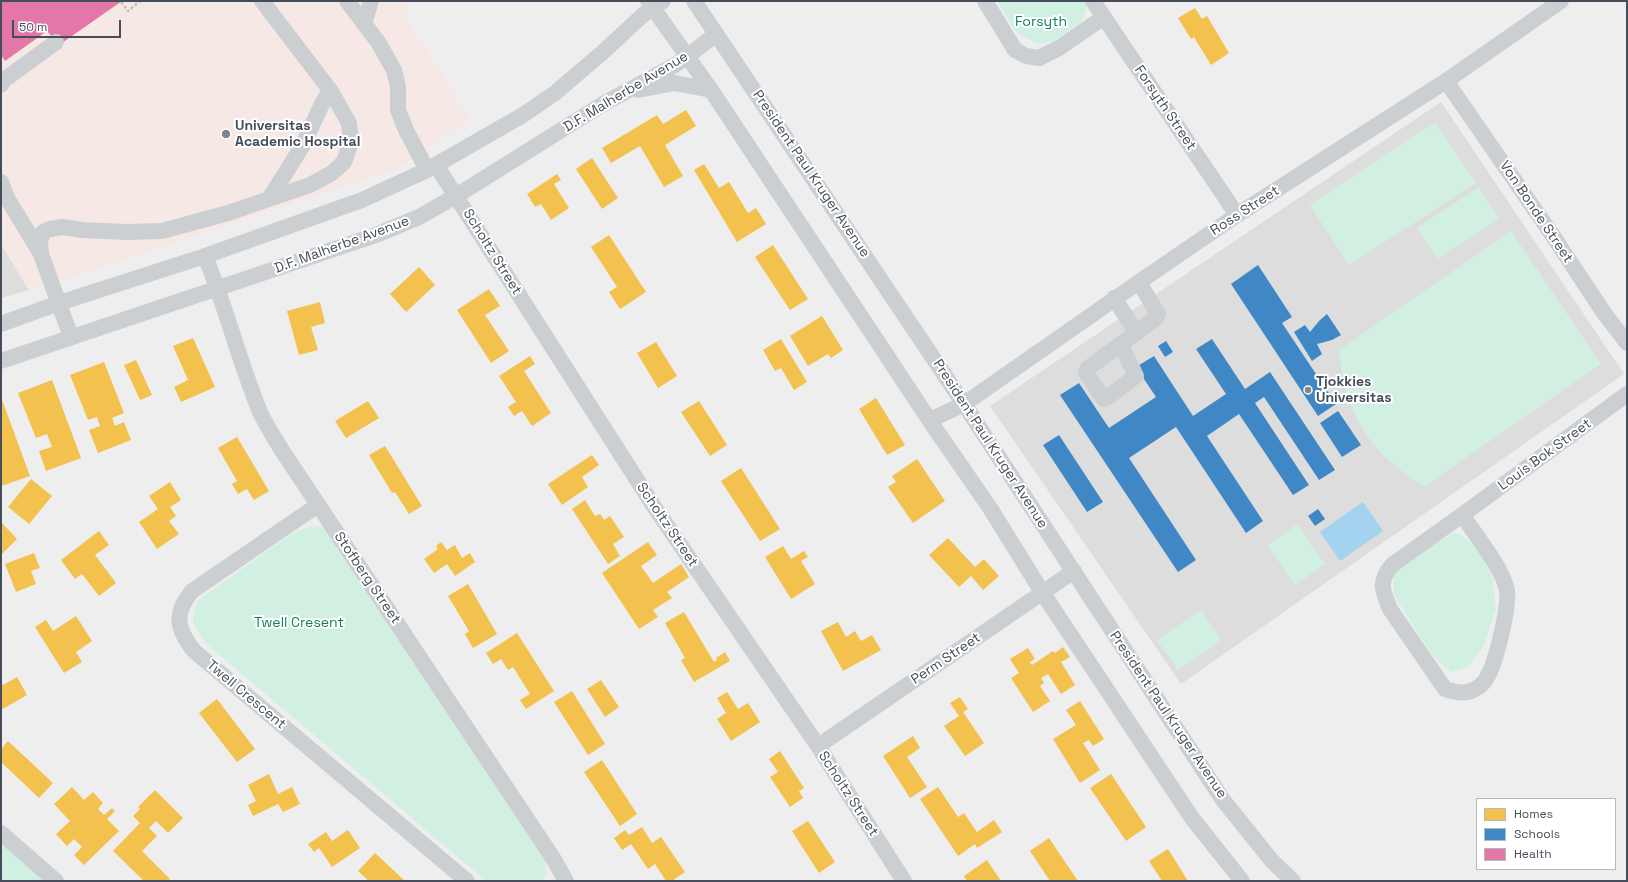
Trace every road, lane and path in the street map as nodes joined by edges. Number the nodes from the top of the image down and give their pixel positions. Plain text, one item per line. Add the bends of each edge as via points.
1 (140, 1) edge
2 (262, 1) edge
3 (347, 1) edge
4 (371, 1) edge
5 (695, 1) edge
6 (985, 1) edge
7 (1093, 1) edge
8 (1561, 1) edge
9 (121, 2) dead end
10 (655, 3) edge
11 (1104, 17) junction
12 (364, 24) junction
13 (716, 34) junction
14 (56, 42) dead end
15 (688, 56) junction
16 (1446, 81) junction
17 (1, 85) edge
18 (330, 90) junction
19 (711, 90) junction
20 (626, 92) junction
21 (432, 168) junction
22 (1, 182) edge
23 (456, 196) junction
24 (269, 199) junction
25 (1237, 215) junction
26 (41, 254) junction
27 (205, 256) junction
28 (1138, 282) junction
29 (218, 288) junction
30 (1114, 298) junction
31 (59, 303) junction
32 (1, 324) edge
33 (1137, 333) junction
34 (71, 337) junction
35 (1627, 343) edge
36 (1121, 345) dead end
37 (1, 361) edge
38 (1627, 394) edge
39 (964, 404) junction
40 (930, 420) junction
41 (318, 505) junction
42 (1462, 515) junction
43 (1074, 571) junction
44 (1042, 592) junction
45 (818, 746) junction
46 (1, 833) edge
47 (56, 881) edge
48 (467, 881) edge
49 (565, 881) edge
50 (904, 881) edge
51 (1242, 881) edge
52 (1293, 881) edge

1 - 9 path via 128,11
2 - 18 street
3 - 12 street, Scholtz Street
4 - 12 street
5 - 13 street, President Paul Kruger Avenue
6 - 11 street via 1015,50 1026,56 1039,58 1059,48
7 - 11 street, Forsyth Street
8 - 16 street, Ross Street
10 - 15 street
10 - 21 street via 555,93 523,115
11 - 25 street, Forsyth Street
12 - 21 street, Scholtz Street via 394,70 398,87 398,110 406,130
13 - 15 street, D.F. Malherbe Avenue
13 - 39 street, President Paul Kruger Avenue
14 - 17 street via 4,80
15 - 19 street
15 - 20 street, D.F. Malherbe Avenue
16 - 25 street, Ross Street
16 - 35 street, Von Bonde Street
18 - 24 street via 303,145
18 - 24 street via 349,123 351,142 344,162 332,173 310,185
19 - 20 street via 675,83
19 - 40 street
20 - 23 street, D.F. Malherbe Avenue
21 - 23 street, Scholtz Street
21 - 27 street via 362,200
22 - 26 street via 7,198
23 - 29 street, D.F. Malherbe Avenue via 419,217 376,235
23 - 45 street, Scholtz Street via 655,508
24 - 26 street via 162,231 127,232 62,227 50,229 43,232 40,241
25 - 28 street, Ross Street
26 - 31 street
27 - 29 street, Stofberg Street
27 - 31 street
28 - 30 street, Ross Street
28 - 33 street via 1158,314
29 - 34 street, D.F. Malherbe Avenue
29 - 41 street, Stofberg Street via 261,413
30 - 33 street
30 - 39 street, Ross Street
31 - 32 street
31 - 34 street
33 - 36 street
34 - 37 street, D.F. Malherbe Avenue
38 - 42 street, Louis Bok Street
39 - 40 street, Ross Street
39 - 43 street, President Paul Kruger Avenue
40 - 44 street via 990,508
41 - 48 street, Twell Crescent via 192,591 184,601 180,614 180,626 184,637 194,651
41 - 49 street, Stofberg Street via 549,851
42 - 42 street, Louis Bok Street via 1392,565 1382,583 1390,609 1445,689 1456,693 1476,688 1484,681 1504,629 1507,606 1507,591 1496,564
43 - 44 street, Perm Street
43 - 52 street, President Paul Kruger Avenue via 1223,800 1272,861
44 - 45 street, Perm Street
44 - 51 street via 1192,818
45 - 50 street, Scholtz Street
46 - 47 street

